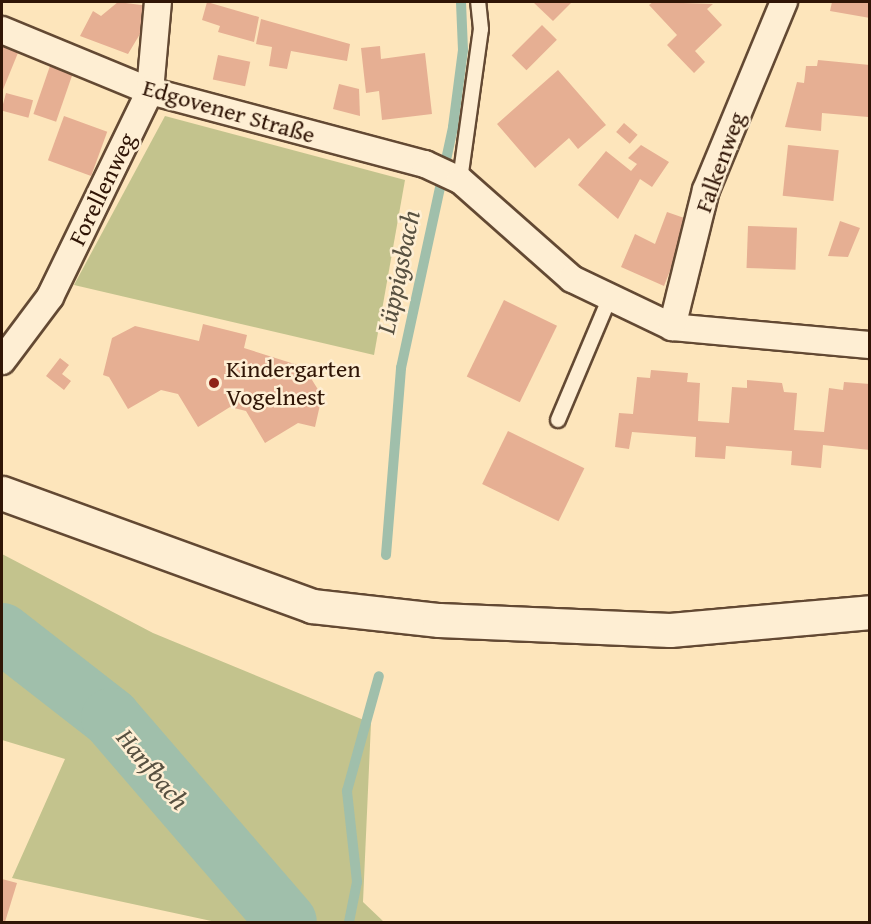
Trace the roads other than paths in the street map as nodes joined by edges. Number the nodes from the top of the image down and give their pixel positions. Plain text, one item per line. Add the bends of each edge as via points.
1 (158, 2) edge
2 (478, 2) edge
3 (784, 2) edge
4 (2, 30) edge
5 (150, 91) junction
6 (460, 180) junction
7 (610, 297) junction
8 (672, 327) junction
9 (870, 345) edge
10 (2, 361) edge
11 (558, 420) dead end
12 (2, 493) edge
13 (870, 612) edge

1 - 5 street, Forellenweg
2 - 6 lane via 481,29
3 - 8 street, Falkenweg via 706,190
4 - 5 street, Edgovener Straße
5 - 6 street, Edgovener Straße via 425,164
5 - 10 street, Forellenweg via 50,297
6 - 7 street, Edgovener Straße via 572,279
7 - 8 street, Edgovener Straße
7 - 11 lane
8 - 9 street, Edgovener Straße
12 - 13 main road via 312,606 439,620 670,630

